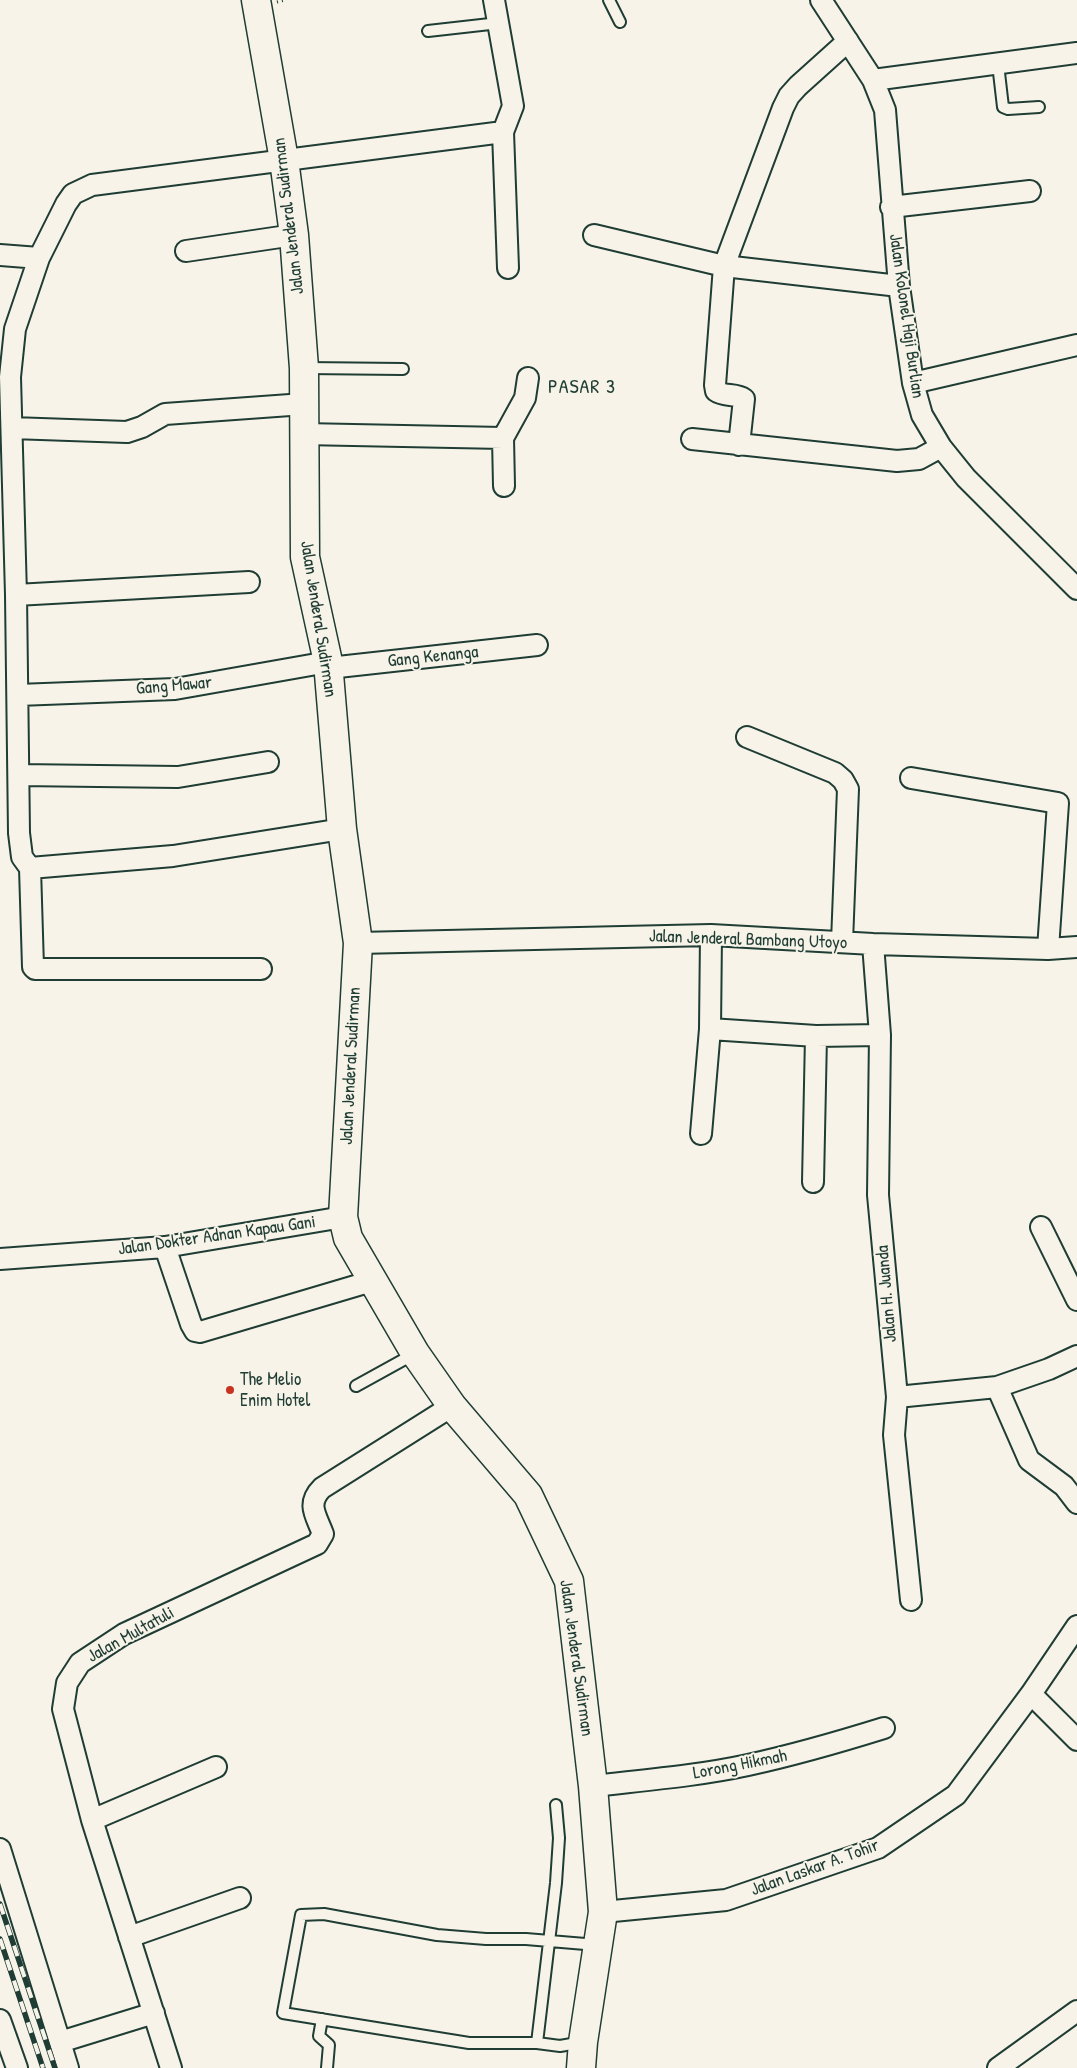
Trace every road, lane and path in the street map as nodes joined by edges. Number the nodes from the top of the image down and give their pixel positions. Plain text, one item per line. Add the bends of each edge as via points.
1 (256, 0) edge
2 (494, 0) edge
3 (608, 0) edge
4 (821, 0) edge
5 (620, 22) dead end
6 (499, 23) junction
7 (428, 31) dead end
8 (848, 41) junction
9 (1077, 53) edge
10 (998, 64) junction
11 (873, 80) junction
12 (1039, 107) dead end
13 (503, 132) junction
14 (284, 160) junction
15 (1030, 191) dead end
16 (891, 207) junction
17 (294, 235) junction
18 (594, 235) dead end
19 (186, 251) dead end
20 (0, 255) edge
21 (39, 258) junction
22 (724, 266) junction
23 (508, 268) dead end
24 (899, 286) junction
25 (1077, 345) edge
26 (304, 368) junction
27 (403, 369) dead end
28 (528, 378) dead end
29 (913, 383) junction
30 (304, 404) junction
31 (12, 428) junction
32 (304, 434) junction
33 (503, 438) junction
34 (692, 439) dead end
35 (739, 446) junction
36 (941, 447) junction
37 (504, 486) dead end
38 (249, 582) dead end
39 (1077, 589) edge
40 (16, 595) junction
41 (537, 646) dead end
42 (329, 665) junction
43 (18, 695) junction
44 (747, 737) dead end
45 (268, 762) dead end
46 (19, 775) junction
47 (911, 778) dead end
48 (342, 829) junction
49 (30, 868) junction
50 (711, 935) junction
51 (842, 942) junction
52 (358, 943) junction
53 (874, 944) junction
54 (1077, 946) edge
55 (1048, 949) junction
56 (261, 970) dead end
57 (710, 1028) junction
58 (880, 1035) junction
59 (816, 1036) junction
60 (701, 1134) dead end
61 (813, 1182) dead end
62 (343, 1217) junction
63 (1041, 1227) dead end
64 (164, 1247) junction
65 (0, 1259) edge
66 (372, 1281) junction
67 (1077, 1300) edge
68 (415, 1353) junction
69 (1077, 1356) edge
70 (356, 1386) dead end
71 (997, 1387) junction
72 (896, 1397) junction
73 (452, 1406) junction
74 (1077, 1503) edge
75 (911, 1600) dead end
76 (1077, 1626) edge
77 (1031, 1694) junction
78 (884, 1728) dead end
79 (1077, 1740) edge
80 (216, 1767) dead end
81 (593, 1786) junction
82 (556, 1805) dead end
83 (92, 1820) junction
84 (0, 1848) edge
85 (240, 1898) dead end
86 (603, 1912) junction
87 (129, 1937) junction
88 (549, 1940) junction
89 (598, 1945) junction
90 (1077, 2011) edge
91 (154, 2013) junction
92 (322, 2019) junction
93 (0, 2020) edge
94 (60, 2042) junction
95 (537, 2043) junction
96 (582, 2055) edge
97 (17, 2068) edge
98 (68, 2068) edge
99 (172, 2068) edge
100 (327, 2068) edge
101 (998, 2068) edge

1 - 14 main road, Jalan Jenderal Sudirman
2 - 6 street
3 - 5 lane
4 - 8 street, Jalan Kolonel Haji Burlian
6 - 7 lane
6 - 13 street via 513,106
8 - 11 street, Jalan Kolonel Haji Burlian
8 - 22 street via 789,96
9 - 10 street
10 - 11 street
10 - 12 lane via 1003,107
11 - 16 street, Jalan Kolonel Haji Burlian via 886,110
13 - 14 street
13 - 23 street
14 - 17 main road, Jalan Jenderal Sudirman
14 - 21 street via 80,189 66,204
15 - 16 street
16 - 24 street, Jalan Kolonel Haji Burlian
17 - 19 street
17 - 26 main road, Jalan Jenderal Sudirman
18 - 22 street
20 - 21 street
21 - 31 street via 15,330 10,377
22 - 24 street
22 - 35 street via 715,385 721,394 744,399
24 - 29 street, Jalan Kolonel Haji Burlian
25 - 29 street
26 - 27 lane
26 - 30 main road, Jalan Jenderal Sudirman
28 - 33 street via 525,398
29 - 36 street, Jalan Kolonel Haji Burlian via 922,415
30 - 31 street via 165,414 126,432
30 - 32 main road, Jalan Jenderal Sudirman
31 - 40 street
32 - 33 street
32 - 42 main road, Jalan Jenderal Sudirman via 305,557
33 - 37 street
34 - 35 street
35 - 36 street via 897,461 919,459
36 - 39 street, Jalan Kolonel Haji Burlian via 966,478
38 - 40 street
40 - 43 street
41 - 42 street, Gang Kenanga
42 - 43 street, Gang Mawar via 175,689
42 - 48 main road, Jalan Jenderal Sudirman
43 - 46 street
44 - 51 street via 835,773 844,780 848,789
45 - 46 street via 178,777
46 - 49 street via 19,833 22,857
47 - 55 street via 1058,803
48 - 49 street via 173,856
48 - 52 main road, Jalan Jenderal Sudirman
49 - 56 street via 35,969
50 - 51 street, Jalan Jenderal Bambang Utoyo
50 - 52 street, Jalan Jenderal Bambang Utoyo
50 - 57 street
51 - 53 street, Jalan Jenderal Bambang Utoyo
52 - 62 main road, Jalan Jenderal Sudirman
53 - 55 street, Jalan Jenderal Bambang Utoyo
53 - 58 street, Jalan H. Juanda
54 - 55 street, Jalan Jenderal Bambang Utoyo
57 - 59 street
57 - 60 street
58 - 59 street
58 - 72 street, Jalan H. Juanda via 878,1195
59 - 61 street
62 - 64 street, Jalan Dokter Adnan Kapau Gani
62 - 66 main road, Jalan Jenderal Sudirman via 348,1238
63 - 67 street
64 - 65 street, Jalan Dokter Adnan Kapau Gani
64 - 66 street via 190,1324 200,1332
66 - 68 main road, Jalan Jenderal Sudirman
68 - 70 lane
68 - 73 main road, Jalan Jenderal Sudirman
69 - 71 street
71 - 72 street
71 - 74 street via 1029,1460 1064,1486
72 - 75 street, Jalan H. Juanda via 894,1435
73 - 81 main road, Jalan Jenderal Sudirman via 528,1494 569,1581
73 - 83 street, Jalan Multatuli via 314,1496 312,1507 323,1534 317,1544 124,1634 80,1663 68,1683 63,1709
76 - 77 street, Jalan Laskar A. Tohir
77 - 79 street
77 - 86 street, Jalan Laskar A. Tohir via 956,1795 878,1848 726,1900
78 - 81 street, Lorong Hikmah via 747,1766
80 - 83 street
81 - 86 main road, Jalan Jenderal Sudirman
82 - 88 lane via 559,1838
83 - 87 street, Jalan Multatuli
84 - 94 street
85 - 87 street
86 - 89 main road, Jalan Jenderal Sudirman
87 - 91 street, Jalan Multatuli
88 - 89 lane
88 - 92 lane via 437,1935 324,1914 301,1915 283,2013
88 - 95 lane
89 - 96 main road, Jalan Jenderal Sudirman
90 - 101 street
91 - 94 street
91 - 99 street, Jalan Multatuli
92 - 95 lane via 469,2043
92 - 100 lane via 319,2036 329,2045
93 - 97 street
94 - 98 street
95 - 96 lane via 560,2046

